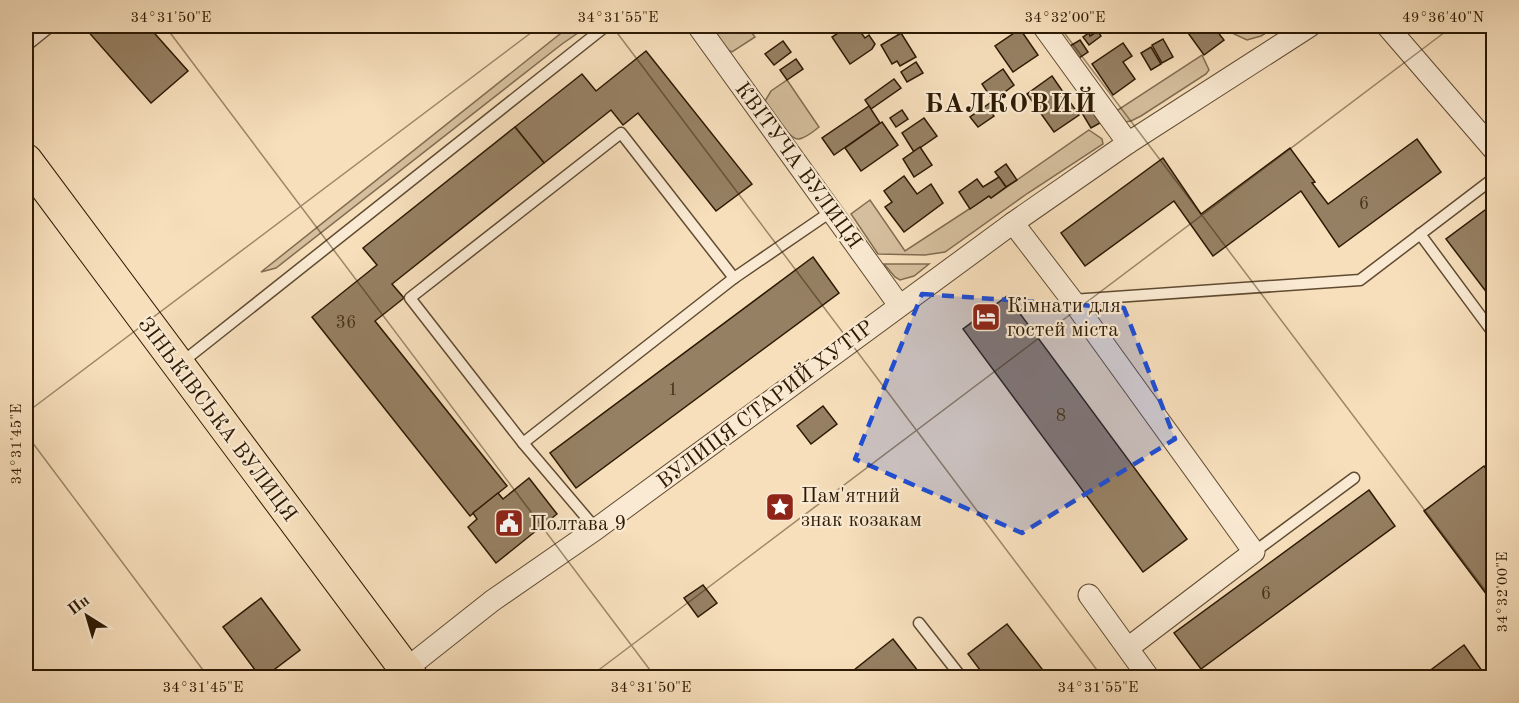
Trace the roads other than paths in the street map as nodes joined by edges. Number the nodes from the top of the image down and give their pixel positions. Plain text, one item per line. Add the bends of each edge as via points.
1 (51, 26) edge
2 (606, 26) edge
3 (698, 26) edge
4 (1043, 26) edge
5 (1310, 26) edge
6 (1387, 26) edge
7 (26, 46) edge
8 (1128, 143) junction
9 (1494, 150) edge
10 (26, 160) edge
11 (1494, 178) edge
12 (832, 211) junction
13 (1012, 223) junction
14 (1420, 234) junction
15 (734, 278) junction
16 (1071, 300) junction
17 (899, 304) junction
18 (1494, 334) edge
19 (178, 365) junction
20 (523, 443) junction
21 (1354, 478) dead end
22 (596, 529) junction
23 (1254, 552) junction
24 (1089, 595) dead end
25 (919, 623) dead end
26 (1128, 648) junction
27 (405, 673) edge
28 (962, 678) edge
29 (1149, 678) edge

1 - 7 lane
2 - 19 lane
3 - 12 street, КВІТУЧА ВУЛИЦЯ
4 - 8 street
5 - 8 street, ВУЛИЦЯ СТАРИЙ ХУТІР
6 - 9 street
8 - 13 street, ВУЛИЦЯ СТАРИЙ ХУТІР
10 - 19 main road, ЗІНЬКІВСЬКА ВУЛИЦЯ
11 - 14 lane
12 - 15 lane
12 - 17 street, КВІТУЧА ВУЛИЦЯ
13 - 16 street
13 - 17 street, ВУЛИЦЯ СТАРИЙ ХУТІР
14 - 16 lane via 1360,280
14 - 18 lane
15 - 20 lane
15 - 20 lane via 621,134 411,298
16 - 23 street
17 - 22 street, ВУЛИЦЯ СТАРИЙ ХУТІР
19 - 27 main road, ЗІНЬКІВСЬКА ВУЛИЦЯ
20 - 22 lane
21 - 23 lane
22 - 27 street, ВУЛИЦЯ СТАРИЙ ХУТІР via 492,601
23 - 26 street
24 - 26 street
25 - 28 lane
26 - 29 street

